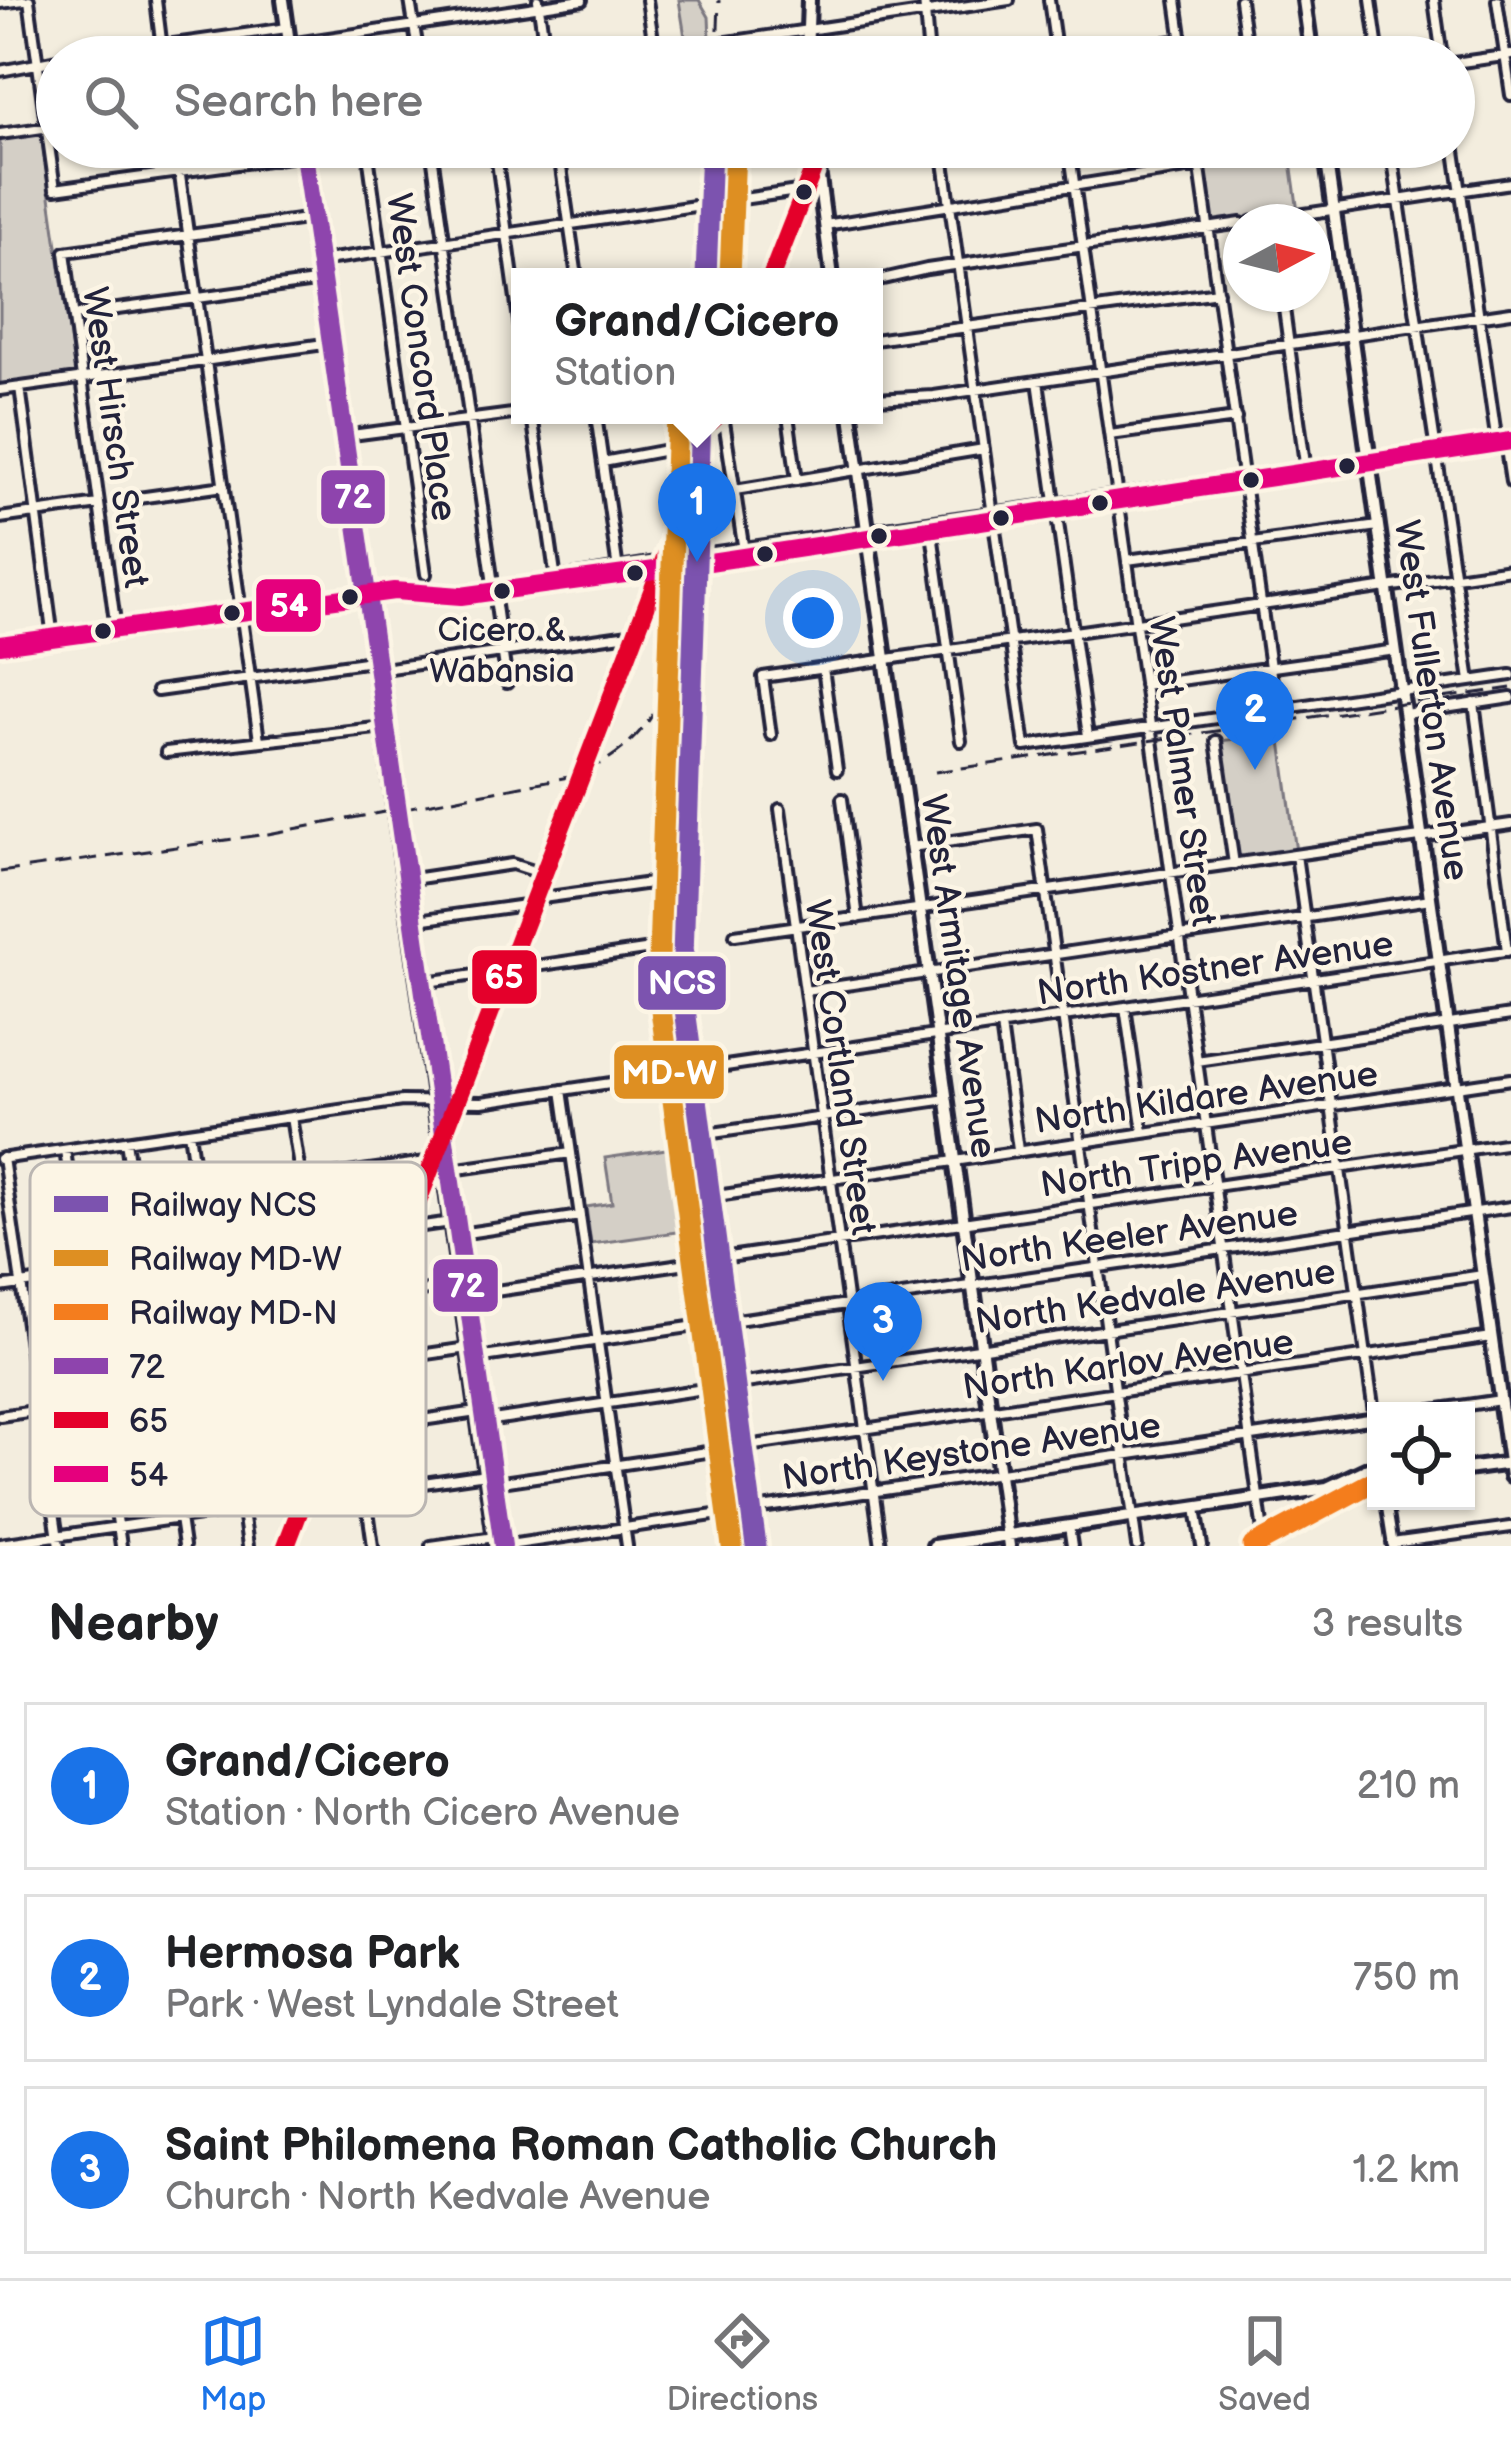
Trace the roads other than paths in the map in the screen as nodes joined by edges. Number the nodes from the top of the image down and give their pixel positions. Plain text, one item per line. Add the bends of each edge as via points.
1 (27, 0) edge
2 (156, 0) edge
3 (283, 0) edge
4 (410, 0) edge
5 (581, 0) edge
6 (647, 0) edge
7 (809, 0) edge
8 (924, 0) edge
9 (1010, 0) edge
10 (1049, 0) edge
11 (1176, 0) edge
12 (1240, 0) edge
13 (1304, 0) edge
14 (1371, 0) edge
15 (1433, 0) edge
16 (1498, 0) edge
17 (538, 3) edge
18 (0, 4) edge
19 (924, 12) junction
20 (414, 25) junction
21 (286, 28) junction
22 (805, 30) junction
23 (161, 36) edge
24 (228, 36) edge
25 (287, 36) edge
26 (359, 36) edge
27 (415, 36) edge
28 (543, 36) edge
29 (652, 36) edge
30 (766, 36) edge
31 (805, 36) edge
32 (927, 36) edge
33 (1055, 36) edge
34 (1180, 36) edge
35 (1245, 36) edge
36 (1309, 36) edge
37 (1375, 36) edge
38 (1439, 36) edge
39 (36, 52) edge
40 (1508, 55) edge
41 (1475, 60) edge
42 (36, 64) edge
43 (0, 71) edge
44 (1511, 95) edge
45 (36, 128) edge
46 (0, 134) edge
47 (54, 168) edge
48 (179, 168) edge
49 (204, 168) edge
50 (306, 168) edge
51 (370, 168) edge
52 (434, 168) edge
53 (497, 168) edge
54 (561, 168) edge
55 (724, 168) edge
56 (814, 168) edge
57 (817, 168) edge
58 (945, 168) edge
59 (1072, 168) edge
60 (1185, 168) edge
61 (1199, 168) edge
62 (1327, 168) edge
63 (1394, 168) edge
64 (1458, 168) edge
65 (180, 172) junction
66 (1511, 183) edge
67 (1075, 184) junction
68 (806, 188) junction
69 (820, 190) junction
70 (1461, 191) junction
71 (722, 200) junction
72 (1399, 200) junction
73 (949, 202) junction
74 (1331, 210) edge
75 (1334, 210) junction
76 (313, 218) junction
77 (569, 224) junction
78 (825, 224) junction
79 (1223, 226) edge
80 (1209, 228) junction
81 (506, 233) junction
82 (188, 235) junction
83 (445, 242) junction
84 (1083, 246) junction
85 (381, 252) junction
86 (319, 261) junction
87 (958, 264) junction
88 (511, 268) edge
89 (576, 268) edge
90 (775, 268) edge
91 (831, 268) edge
92 (883, 279) edge
93 (322, 280) junction
94 (1218, 292) junction
95 (197, 298) junction
96 (1092, 309) junction
97 (1284, 312) edge
98 (1511, 312) edge
99 (73, 315) junction
100 (1479, 317) junction
101 (1417, 326) junction
102 (967, 327) junction
103 (1352, 337) junction
104 (883, 339) edge
105 (331, 343) junction
106 (1289, 346) junction
107 (1227, 355) junction
108 (206, 361) junction
109 (1101, 372) junction
110 (82, 378) junction
111 (1038, 381) junction
112 (20, 387) junction
113 (0, 390) edge
114 (976, 390) junction
115 (883, 398) edge
116 (511, 414) edge
117 (1236, 418) junction
118 (470, 420) junction
119 (533, 424) edge
120 (597, 424) edge
121 (709, 424) edge
122 (721, 424) edge
123 (789, 424) edge
124 (852, 424) edge
125 (406, 428) junction
126 (1110, 435) junction
127 (344, 438) junction
128 (1504, 442) edge
129 (683, 446) junction
130 (984, 448) junction
131 (1436, 452) junction
132 (603, 462) junction
133 (1370, 462) junction
134 (859, 469) junction
135 (1306, 471) junction
136 (1244, 480) junction
137 (797, 481) junction
138 (1511, 482) edge
139 (224, 486) junction
140 (735, 490) junction
141 (1118, 498) junction
142 (131, 499) dead end
143 (99, 504) junction
144 (1056, 507) junction
145 (37, 513) junction
146 (994, 517) junction
147 (0, 518) edge
148 (931, 526) junction
149 (1378, 526) junction
150 (868, 535) junction
151 (1253, 543) junction
152 (744, 553) junction
153 (703, 560) tunnel mouth
154 (1127, 560) junction
155 (686, 562) tunnel mouth
156 (662, 565) junction
157 (1511, 569) edge
158 (619, 572) junction
159 (1455, 577) junction
160 (556, 581) junction
161 (428, 584) junction
162 (1387, 587) junction
163 (494, 591) junction
164 (366, 595) junction
165 (1261, 605) junction
166 (241, 612) junction
167 (1136, 622) junction
168 (116, 629) junction
169 (1073, 631) junction
170 (636, 632) junction
171 (53, 638) junction
172 (1011, 640) junction
173 (0, 646) edge
174 (948, 649) junction
175 (1396, 650) junction
176 (502, 652) junction
177 (885, 658) junction
178 (375, 666) junction
179 (823, 668) junction
180 (1270, 668) junction
181 (1511, 675) edge
182 (250, 677) junction
183 (1470, 681) junction
184 (507, 683) dead end
185 (1144, 685) junction
186 (157, 691) dead end
187 (1402, 691) junction
188 (1511, 698) edge
189 (1474, 704) junction
190 (1276, 710) junction
191 (1405, 714) junction
192 (384, 728) junction
193 (1150, 728) junction
194 (771, 734) dead end
195 (1088, 736) junction
196 (259, 740) junction
197 (961, 741) dead end
198 (1216, 741) dead end
199 (166, 752) dead end
200 (837, 770) dead end
201 (842, 799) dead end
202 (780, 809) dead end
203 (1511, 824) edge
204 (1491, 827) junction
205 (1422, 836) junction
206 (911, 847) junction
207 (1296, 855) junction
208 (1234, 864) junction
209 (1171, 873) junction
210 (405, 874) junction
211 (543, 874) junction
212 (671, 880) dead end
213 (1046, 891) junction
214 (1431, 899) junction
215 (533, 901) junction
216 (920, 909) junction
217 (1305, 917) junction
218 (858, 918) junction
219 (412, 921) junction
220 (796, 927) junction
221 (735, 935) dead end
222 (1179, 935) junction
223 (665, 947) dead end
224 (1509, 951) edge
225 (1054, 954) junction
226 (1439, 961) junction
227 (506, 970) junction
228 (929, 973) junction
229 (1314, 980) junction
230 (420, 983) junction
231 (805, 991) junction
232 (1188, 998) junction
233 (1125, 1007) junction
234 (1511, 1015) edge
235 (1064, 1016) junction
236 (1448, 1024) junction
237 (1001, 1026) junction
238 (938, 1035) junction
239 (1322, 1042) junction
240 (813, 1053) junction
241 (1197, 1061) junction
242 (1511, 1079) edge
243 (1457, 1087) junction
244 (562, 1090) junction
245 (946, 1099) junction
246 (437, 1100) junction
247 (456, 1101) junction
248 (1331, 1105) junction
249 (821, 1116) junction
250 (291, 1117) junction
251 (1205, 1123) junction
252 (445, 1131) junction
253 (189, 1132) junction
254 (1143, 1132) junction
255 (713, 1133) dead end
256 (126, 1141) junction
257 (1081, 1141) junction
258 (1511, 1143) edge
259 (440, 1144) junction
260 (64, 1149) junction
261 (1018, 1150) junction
262 (1466, 1150) junction
263 (571, 1154) junction
264 (1, 1158) edge
265 (955, 1160) junction
266 (434, 1161) junction
267 (66, 1162) edge
268 (129, 1162) edge
269 (193, 1162) edge
270 (297, 1162) edge
271 (426, 1162) edge
272 (1340, 1168) junction
273 (447, 1171) junction
274 (830, 1179) junction
275 (426, 1182) edge
276 (1214, 1186) junction
277 (696, 1199) dead end
278 (1090, 1204) junction
279 (1511, 1207) edge
280 (1474, 1212) junction
281 (580, 1216) junction
282 (964, 1223) junction
283 (426, 1228) edge
284 (455, 1228) junction
285 (1349, 1230) junction
286 (839, 1241) junction
287 (1223, 1249) junction
288 (1098, 1267) junction
289 (1483, 1275) junction
290 (589, 1277) junction
291 (30, 1283) edge
292 (20, 1284) junction
293 (973, 1286) junction
294 (0, 1287) edge
295 (464, 1290) junction
296 (426, 1293) edge
297 (1358, 1293) junction
298 (848, 1304) junction
299 (1232, 1311) junction
300 (1107, 1330) junction
301 (1492, 1337) junction
302 (598, 1340) junction
303 (981, 1348) junction
304 (30, 1351) edge
305 (473, 1353) junction
306 (1366, 1355) junction
307 (426, 1358) edge
308 (856, 1366) junction
309 (1240, 1374) junction
310 (1115, 1392) junction
311 (1501, 1400) junction
312 (1373, 1402) edge
313 (607, 1403) junction
314 (1475, 1404) edge
315 (990, 1410) junction
316 (30, 1412) edge
317 (0, 1416) edge
318 (482, 1416) junction
319 (426, 1421) edge
320 (1367, 1422) edge
321 (865, 1429) junction
322 (1249, 1437) junction
323 (1124, 1455) junction
324 (616, 1466) junction
325 (1510, 1468) edge
326 (1367, 1469) edge
327 (1475, 1469) edge
328 (999, 1473) junction
329 (490, 1478) junction
330 (426, 1483) edge
331 (874, 1492) junction
332 (1258, 1498) junction
333 (1196, 1508) junction
334 (1387, 1510) edge
335 (117, 1516) edge
336 (194, 1516) edge
337 (244, 1516) edge
338 (298, 1516) edge
339 (369, 1516) edge
340 (1133, 1517) junction
341 (180, 1518) junction
342 (1070, 1526) junction
343 (118, 1527) junction
344 (1511, 1527) edge
345 (624, 1528) junction
346 (58, 1541) edge
347 (1008, 1541) edge
348 (500, 1542) edge
349 (0, 1544) edge
350 (1392, 1545) edge
351 (121, 1546) edge
352 (184, 1546) edge
353 (248, 1546) edge
354 (286, 1546) edge
355 (373, 1546) edge
356 (431, 1546) edge
357 (627, 1546) edge
358 (881, 1546) edge
359 (934, 1546) edge
360 (1072, 1546) edge
361 (1137, 1546) edge
362 (1202, 1546) edge
363 (1264, 1546) edge

1 - 18 street
1 - 39 street
2 - 23 street
3 - 21 main road
4 - 20 street
5 - 17 street
6 - 29 street
7 - 22 main road
8 - 19 street
9 - 19 street
10 - 33 street
11 - 34 street
12 - 35 street
13 - 36 main road
14 - 37 street
15 - 38 street
16 - 40 street
17 - 20 street
17 - 28 street
19 - 22 street
19 - 32 street
20 - 26 street
20 - 27 street
21 - 24 street
21 - 25 main road
22 - 30 street
22 - 31 main road
40 - 41 street
40 - 44 street
42 - 43 street
45 - 46 street
47 - 65 street via 55,189
48 - 65 street
49 - 65 street
50 - 76 main road
51 - 85 street, West Concord Place
52 - 83 street
53 - 81 street
54 - 77 street
55 - 71 street
56 - 68 main road
57 - 69 main road
58 - 73 street
59 - 67 street, West Palmer Street
60 - 67 street
61 - 80 street
62 - 75 main road, West Fullerton Avenue
63 - 72 street
64 - 70 street
65 - 82 street
66 - 70 street
67 - 73 street
67 - 84 street, West Palmer Street
68 - 69 main road
68 - 71 street
68 - 90 main road
69 - 78 main road
70 - 72 street
70 - 100 street
71 - 77 street
72 - 75 street
72 - 101 street
73 - 78 street
73 - 87 street
74 - 75 street
75 - 103 main road, West Fullerton Avenue
76 - 82 street
76 - 86 main road
77 - 81 street
77 - 89 street
78 - 91 main road
79 - 80 street
80 - 84 street
80 - 94 street
81 - 83 street
81 - 88 street
82 - 95 street
82 - 99 street, West Hirsch Street via 64,252
83 - 85 street
83 - 118 street
84 - 87 street
84 - 96 street, West Palmer Street
85 - 86 street
85 - 125 street, West Concord Place
86 - 93 main road
87 - 92 street
87 - 102 street
93 - 95 street
93 - 105 main road
94 - 96 street
94 - 107 street
95 - 99 street
95 - 108 street
96 - 102 street
96 - 109 street, West Palmer Street
97 - 106 street
98 - 100 street
99 - 110 street, West Hirsch Street
100 - 101 street
100 - 128 street
101 - 103 street
101 - 131 street
102 - 104 street
102 - 114 street
103 - 106 street
103 - 133 main road, West Fullerton Avenue
105 - 108 street
105 - 127 main road
106 - 107 street
106 - 135 street
107 - 109 street
107 - 117 street
108 - 110 street
108 - 139 street
109 - 111 street
109 - 126 street, West Palmer Street
110 - 112 street
110 - 143 street, West Hirsch Street
111 - 114 street
111 - 144 street
112 - 113 street
112 - 145 street
114 - 115 street
114 - 130 street
116 - 118 street
117 - 126 street
117 - 136 street
118 - 125 street
118 - 163 street
119 - 160 street
120 - 132 street
121 - 129 main road
122 - 140 street
123 - 137 street
124 - 134 main road, West Armitage Avenue
125 - 127 street
125 - 161 street, West Concord Place
126 - 141 street, West Palmer Street
127 - 164 main road
128 - 131 main road
128 - 138 street
129 - 132 street
129 - 156 main road via 681,507
130 - 134 street
130 - 146 street
131 - 133 main road
131 - 159 street
132 - 158 street
133 - 135 main road
133 - 149 main road, West Fullerton Avenue
134 - 137 street
134 - 150 main road, West Armitage Avenue
135 - 136 main road
136 - 141 main road
136 - 151 street
137 - 140 street
139 - 142 street
139 - 166 street
140 - 152 street
141 - 144 main road
141 - 154 street, West Palmer Street
143 - 145 street
143 - 168 street, West Hirsch Street
144 - 146 main road
144 - 169 street
145 - 147 street
145 - 171 street
146 - 148 main road
146 - 172 street
148 - 150 main road
148 - 174 street
149 - 151 street
149 - 162 main road, West Fullerton Avenue
150 - 152 main road
150 - 177 main road, West Armitage Avenue
151 - 154 street
151 - 165 street
152 - 153 main road
154 - 167 street, West Palmer Street
155 - 156 main road
156 - 158 main road
156 - 170 main road
157 - 159 street
158 - 160 main road
159 - 162 street
159 - 183 street
160 - 163 main road
161 - 163 main road
161 - 164 main road
162 - 165 street
162 - 175 main road, West Fullerton Avenue
163 - 176 street
164 - 166 main road
164 - 178 main road
165 - 167 street
165 - 180 street
166 - 168 main road
166 - 182 street
167 - 169 street
167 - 185 street, West Palmer Street
168 - 171 main road
169 - 172 street
169 - 195 street
170 - 176 street
170 - 211 main road
171 - 173 main road
172 - 174 street
172 - 195 street via 1025,746
174 - 177 street
174 - 197 street
175 - 180 street
175 - 187 main road, West Fullerton Avenue
176 - 178 street
176 - 184 street
177 - 179 street
177 - 206 main road, West Armitage Avenue
178 - 182 street
178 - 192 main road
179 - 194 street via 763,677
179 - 200 street
180 - 185 street
180 - 190 street
181 - 183 street
182 - 186 street
182 - 196 street
183 - 187 street
185 - 193 street, West Palmer Street
187 - 190 street
187 - 191 main road, West Fullerton Avenue
188 - 189 street
189 - 191 street
189 - 204 street
190 - 193 street
191 - 205 main road, West Fullerton Avenue
192 - 196 street
192 - 210 main road
193 - 195 street
193 - 209 street, West Palmer Street
196 - 199 street
198 - 208 street
201 - 218 street
202 - 220 street, West Cortland Street
203 - 204 street
204 - 205 street
204 - 224 street
205 - 207 street
205 - 214 main road, West Fullerton Avenue
206 - 213 street via 1037,829
206 - 216 main road, West Armitage Avenue
207 - 208 street
207 - 217 street
208 - 209 street
209 - 213 street
209 - 222 street, West Palmer Street
210 - 211 street via 512,864
210 - 219 main road
211 - 215 main road
212 - 215 street
213 - 216 street
213 - 225 street
214 - 217 street
214 - 226 main road, West Fullerton Avenue
215 - 219 street
215 - 227 main road
216 - 218 street
216 - 228 main road, West Armitage Avenue
217 - 222 street
217 - 229 street
218 - 220 street
219 - 230 main road
220 - 221 street
220 - 231 street, West Cortland Street
222 - 225 street
222 - 232 street, West Palmer Street
223 - 227 street
224 - 226 street, North Kostner Avenue
225 - 228 street
225 - 235 street
226 - 229 street, North Kostner Avenue
226 - 236 main road, West Fullerton Avenue
227 - 230 street
227 - 247 main road
228 - 231 street
228 - 238 main road, West Armitage Avenue
229 - 232 street, North Kostner Avenue
229 - 239 street
230 - 246 main road
231 - 240 street, West Cortland Street
232 - 233 street, North Kostner Avenue
232 - 241 street, West Palmer Street
233 - 235 street, North Kostner Avenue
233 - 254 street
234 - 236 street
235 - 237 street, North Kostner Avenue
235 - 257 street
236 - 239 street
236 - 243 main road, West Fullerton Avenue
237 - 238 street, North Kostner Avenue
237 - 261 street
238 - 240 street, North Kostner Avenue
238 - 245 main road, West Armitage Avenue
239 - 241 street
239 - 248 street
240 - 244 street, North Kostner Avenue
240 - 249 street, West Cortland Street
241 - 251 street, West Palmer Street
242 - 243 street, North Kildare Avenue
243 - 248 street, North Kildare Avenue
243 - 262 main road, West Fullerton Avenue
244 - 247 street, North Kostner Avenue
244 - 263 street
245 - 249 street
245 - 265 main road, West Armitage Avenue
246 - 247 street, North Kostner Avenue
246 - 250 street, North Kostner Avenue
246 - 252 main road
246 - 259 main road
247 - 252 main road
248 - 251 street, North Kildare Avenue
248 - 272 street
249 - 255 street
249 - 274 street, West Cortland Street
250 - 253 street, North Kostner Avenue
250 - 270 street
251 - 254 street, North Kildare Avenue
251 - 276 street, West Palmer Street
252 - 259 main road
252 - 273 main road
253 - 256 street, North Kostner Avenue
253 - 269 street
254 - 257 street, North Kildare Avenue
256 - 260 street, North Kostner Avenue
256 - 268 street
257 - 261 street, North Kildare Avenue
257 - 278 street
258 - 262 street, North Tripp Avenue
259 - 266 main road
259 - 273 main road
260 - 264 street, North Kostner Avenue
260 - 267 street
261 - 265 street, North Kildare Avenue
262 - 272 street, North Tripp Avenue
262 - 280 main road, West Fullerton Avenue
263 - 273 street
263 - 281 street
264 - 292 street
265 - 274 street, North Kildare Avenue
265 - 282 main road, West Armitage Avenue
266 - 271 street
266 - 275 main road
272 - 276 street, North Tripp Avenue
272 - 285 street
273 - 284 main road
274 - 277 street, North Kildare Avenue
274 - 286 street, West Cortland Street
276 - 278 street, North Tripp Avenue
276 - 287 street, West Palmer Street
278 - 282 street, North Tripp Avenue
278 - 288 street
279 - 280 street, North Keeler Avenue
280 - 285 street, North Keeler Avenue
280 - 289 main road, West Fullerton Avenue
281 - 284 street
281 - 290 street
282 - 286 street, North Tripp Avenue
282 - 293 main road, West Armitage Avenue
283 - 284 street
284 - 295 main road
285 - 287 street, North Keeler Avenue
285 - 297 street
286 - 290 street, North Tripp Avenue
286 - 298 street, West Cortland Street
287 - 288 street, North Keeler Avenue
287 - 299 street, West Palmer Street
288 - 293 street, North Keeler Avenue
288 - 300 street
289 - 297 street, North Kedvale Avenue
289 - 301 main road, West Fullerton Avenue
290 - 295 street, North Tripp Avenue
290 - 302 street
291 - 292 street
292 - 294 street
292 - 304 street
293 - 298 street, North Keeler Avenue
293 - 303 main road, West Armitage Avenue
295 - 296 street, North Tripp Avenue
295 - 305 main road
297 - 299 street, North Kedvale Avenue
297 - 306 street
298 - 302 street, North Keeler Avenue
298 - 308 street, West Cortland Street
299 - 300 street, North Kedvale Avenue
299 - 309 street, West Palmer Street
300 - 303 street, North Kedvale Avenue
300 - 310 street
301 - 306 street, North Karlov Avenue
301 - 311 main road, West Fullerton Avenue
302 - 305 street, North Keeler Avenue
302 - 313 street
303 - 308 street, North Kedvale Avenue
303 - 315 main road, West Armitage Avenue
305 - 307 street, North Keeler Avenue
305 - 318 main road
306 - 309 street, North Karlov Avenue
306 - 312 street
308 - 313 street, North Kedvale Avenue
308 - 321 street, West Cortland Street
309 - 310 street, North Karlov Avenue
309 - 322 street, West Palmer Street
310 - 315 street, North Karlov Avenue
310 - 323 street
311 - 314 street
311 - 325 main road, West Fullerton Avenue
313 - 318 street, North Kedvale Avenue
313 - 324 street
315 - 321 street, North Karlov Avenue
315 - 328 main road, West Armitage Avenue
316 - 317 street, North Keeler Avenue
318 - 319 street, North Kedvale Avenue
318 - 329 main road
320 - 322 street, North Keystone Avenue
321 - 324 street, North Karlov Avenue
321 - 331 street, West Cortland Street
322 - 323 street, North Keystone Avenue
322 - 332 street, West Palmer Street
323 - 328 street, North Keystone Avenue
323 - 340 street
324 - 329 street, North Karlov Avenue
324 - 345 street
325 - 327 main road
326 - 332 main road via 1327,1488
328 - 331 street, North Keystone Avenue
328 - 347 main road, West Armitage Avenue
329 - 330 street, North Karlov Avenue
329 - 348 main road
331 - 345 street, North Keystone Avenue
331 - 358 street, West Cortland Street
332 - 333 main road
332 - 363 street, West Palmer Street
333 - 340 main road
333 - 362 street
334 - 350 street
335 - 343 street
336 - 341 street, North Karlov Avenue
337 - 353 street
338 - 354 main road
339 - 355 street
340 - 342 main road
340 - 361 street
341 - 343 street, North Karlov Avenue
341 - 352 street
342 - 347 main road
342 - 360 street
343 - 346 street, North Karlov Avenue
343 - 351 street
344 - 350 street
345 - 348 street, North Keystone Avenue
345 - 357 street
346 - 349 street, North Karlov Avenue
347 - 359 main road
348 - 356 street, North Keystone Avenue

